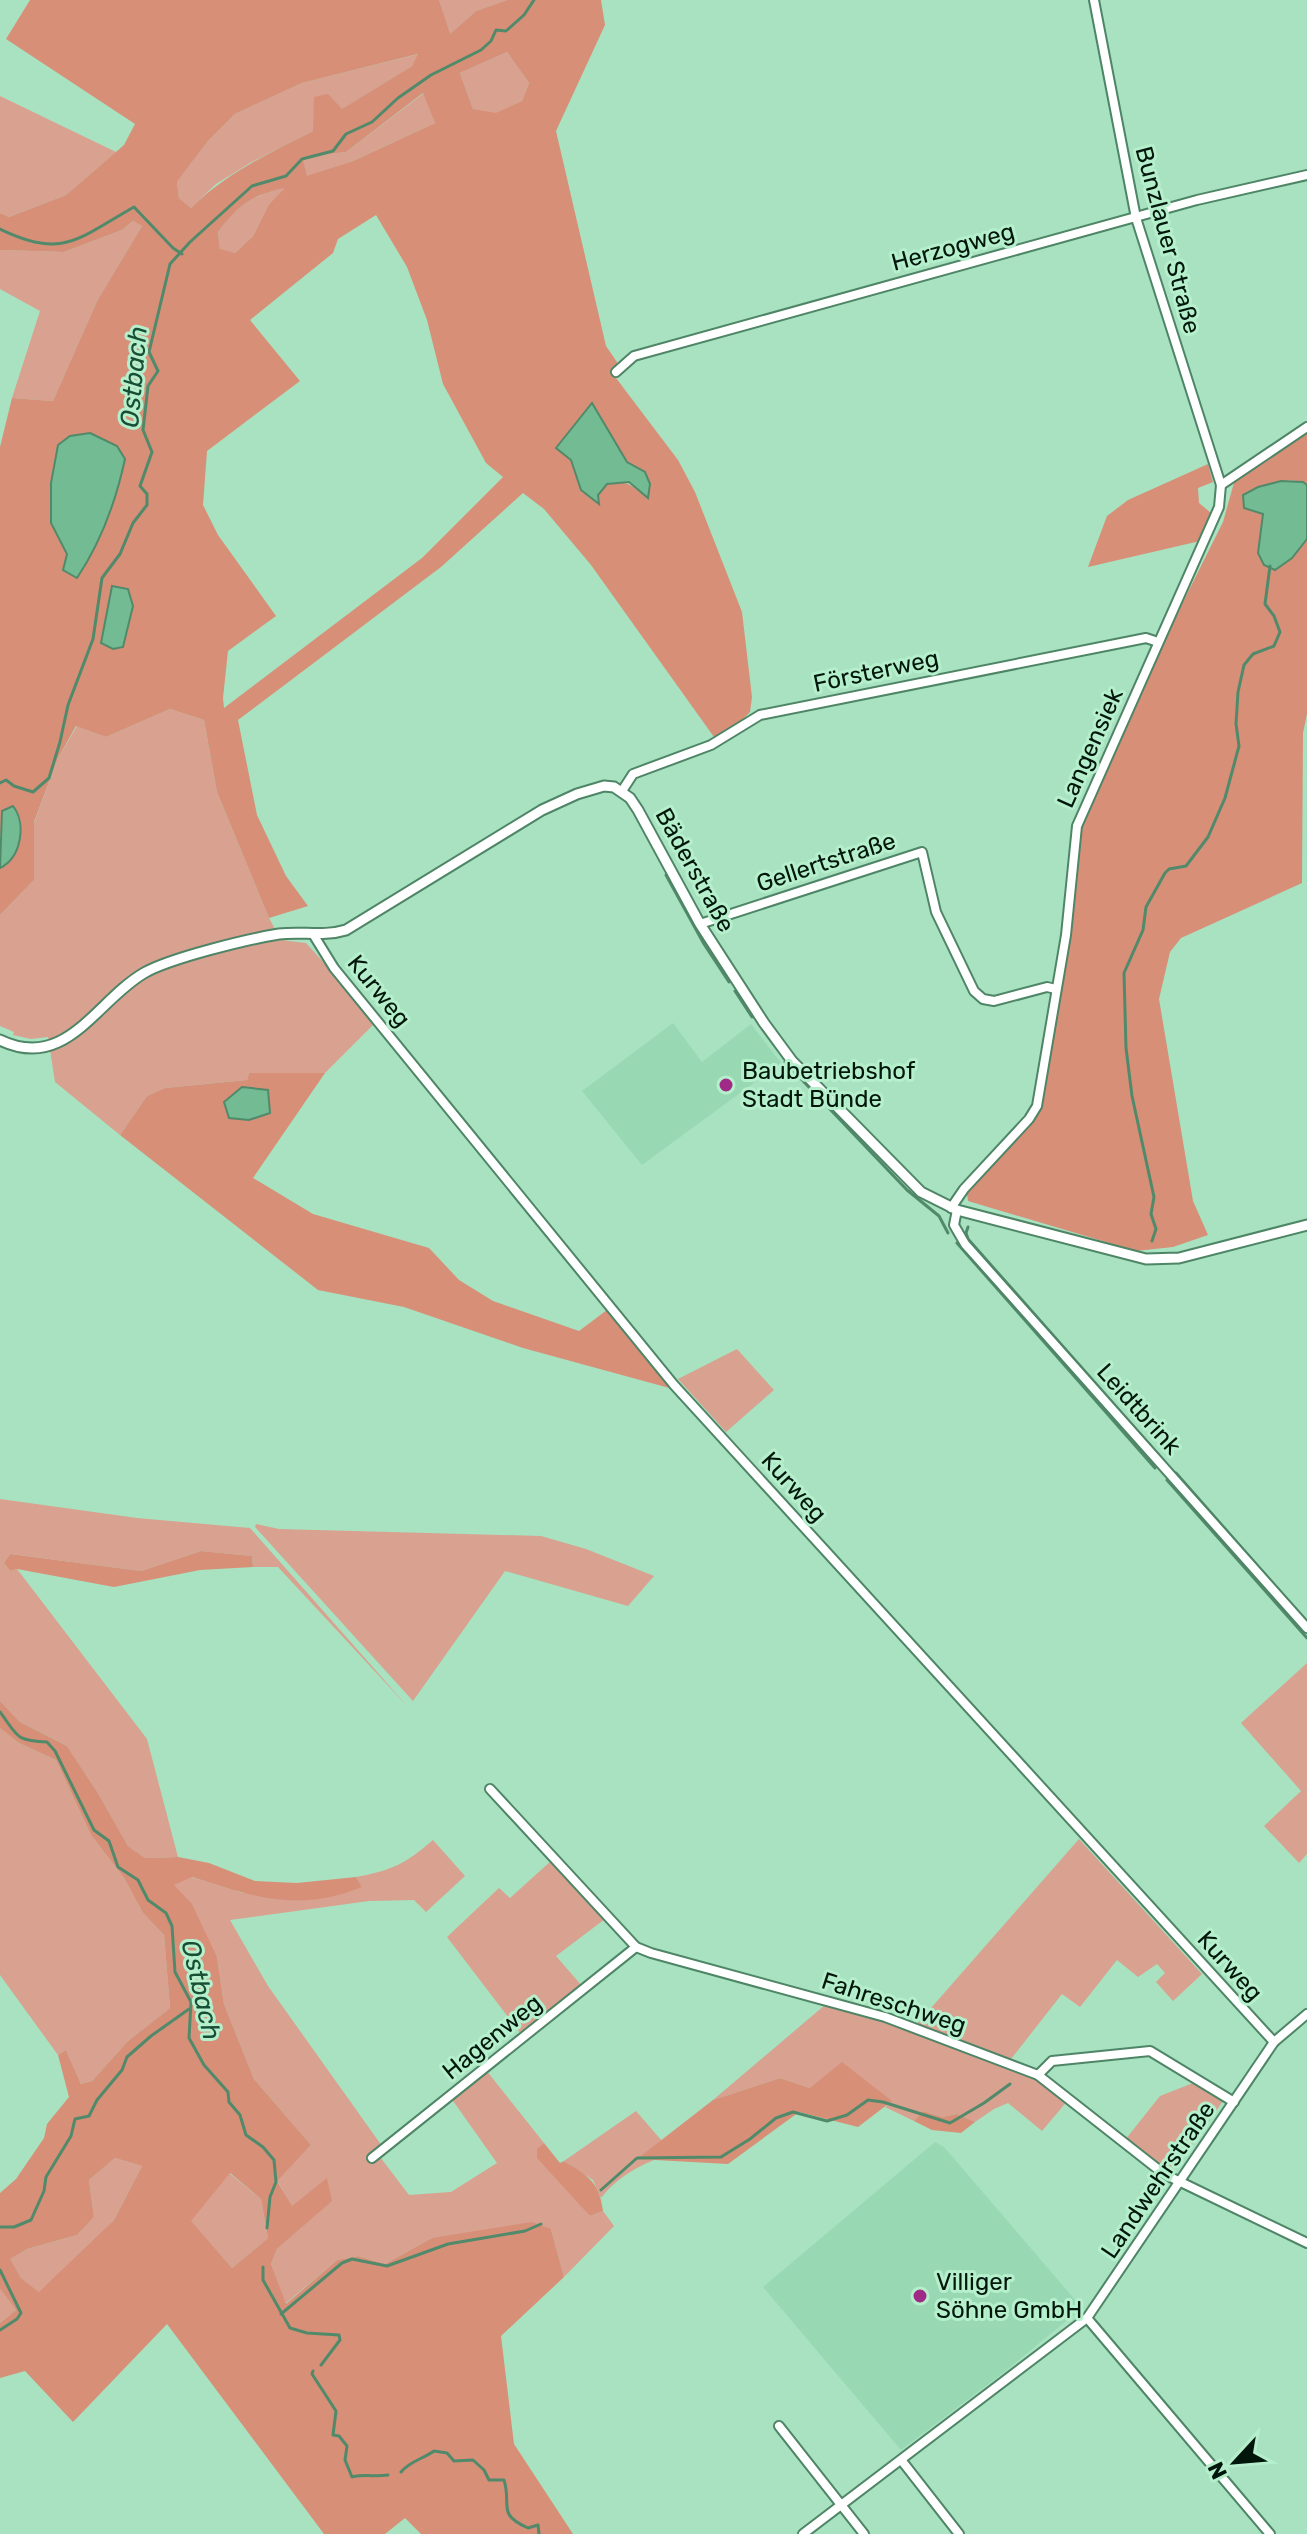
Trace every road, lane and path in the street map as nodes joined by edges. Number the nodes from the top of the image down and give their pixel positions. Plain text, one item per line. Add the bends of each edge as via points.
1 (1094, 0) edge
2 (1307, 175) edge
3 (1136, 218) junction
4 (616, 372) dead end
5 (1307, 427) edge
6 (1221, 485) junction
7 (1158, 642) junction
8 (622, 791) junction
9 (700, 924) junction
10 (313, 934) junction
11 (1056, 989) junction
12 (0, 1040) edge
13 (954, 1209) junction
14 (1307, 1225) edge
15 (1307, 1628) edge
16 (490, 1789) dead end
17 (636, 1947) junction
18 (1307, 2014) edge
19 (1274, 2042) junction
20 (1038, 2075) junction
21 (1234, 2102) junction
22 (372, 2158) dead end
23 (1180, 2183) junction
24 (1307, 2243) edge
25 (1087, 2318) junction
26 (779, 2426) dead end
27 (902, 2461) junction
28 (842, 2504) junction
29 (803, 2534) edge
30 (864, 2534) edge
31 (959, 2534) edge
32 (1270, 2534) edge

1 - 3 street, Bunzlauer Straße
2 - 3 street, Herzogweg
3 - 4 street, Herzogweg via 634,356
3 - 6 street, Bunzlauer Straße
5 - 6 street
6 - 7 street, Langensiek via 1214,520
7 - 8 street, Försterweg via 1146,638 760,715 711,745 633,774
7 - 11 street, Langensiek via 1077,826
8 - 9 street, Bäderstraße via 638,810
8 - 10 street via 604,786 542,810 357,924
9 - 11 street, Gellertstraße via 922,852 936,912 974,991 994,1001
9 - 13 street, Bäderstraße via 792,1061 908,1182
10 - 12 street via 264,937 154,969 67,1039 46,1047 16,1047
10 - 19 street, Kurweg via 334,968 674,1385
11 - 13 street, Langensiek via 1037,1106 964,1189
13 - 14 street, Bäderstraße via 1162,1260
13 - 15 street, Leidtbrink via 954,1225 965,1244
16 - 17 street, Fahreschweg
17 - 20 street, Fahreschweg via 885,2017
17 - 22 street, Hagenweg
18 - 19 street, Landwehrstraße
19 - 21 street, Landwehrstraße
20 - 21 street via 1052,2061 1150,2051
20 - 23 street, Fahreschweg
21 - 23 street, Landwehrstraße
23 - 24 street, Fahreschweg
23 - 25 street, Landwehrstraße
25 - 27 street, Landwehrstraße
25 - 32 street
26 - 28 street
27 - 28 street, Landwehrstraße
27 - 31 street
28 - 29 street, Landwehrstraße
28 - 30 street

